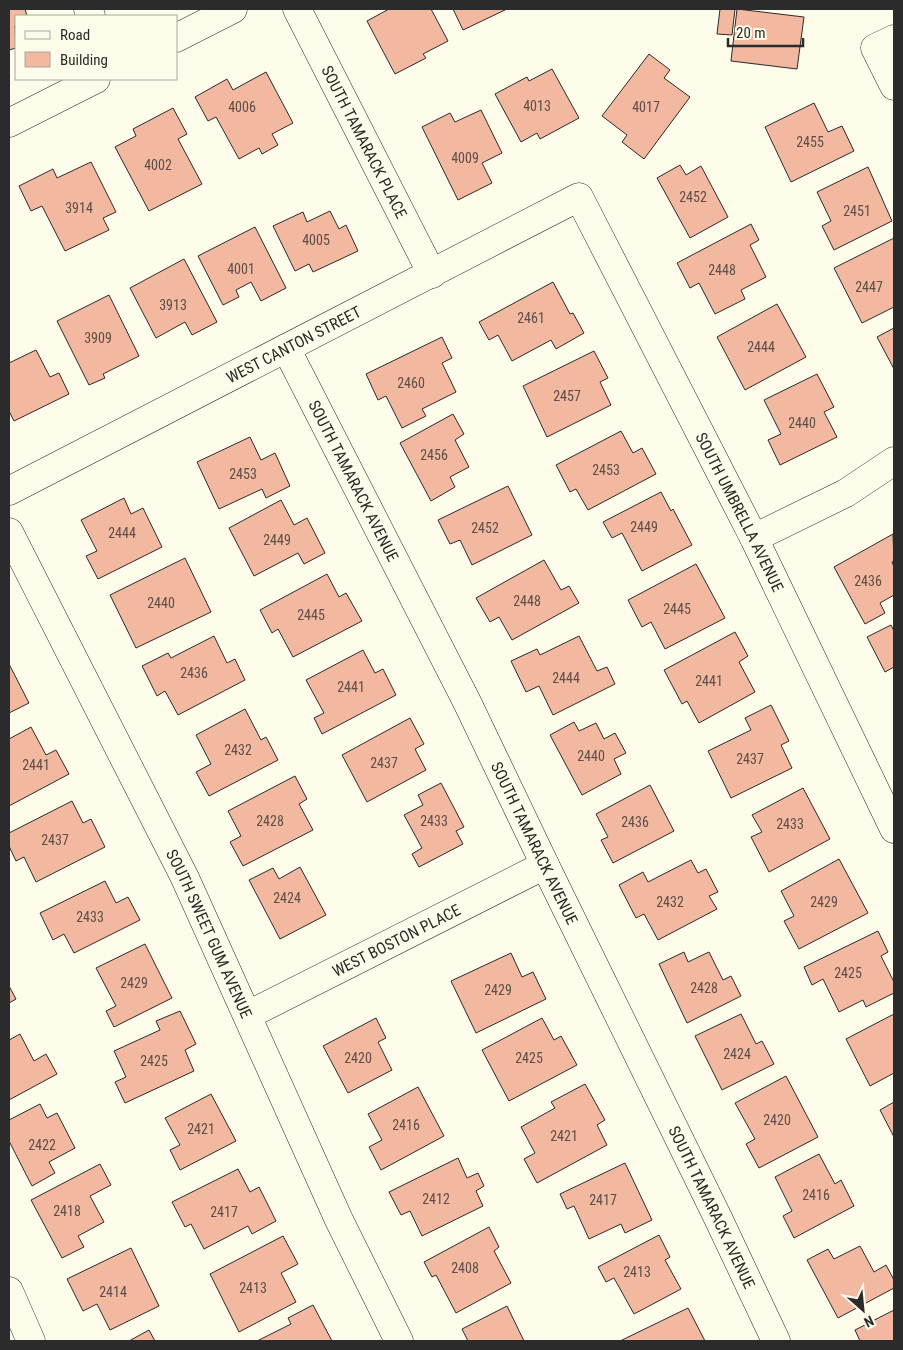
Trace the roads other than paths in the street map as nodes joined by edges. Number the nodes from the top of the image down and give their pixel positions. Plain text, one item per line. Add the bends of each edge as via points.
1 (233, 9) edge
2 (297, 9) edge
3 (178, 37) edge
4 (885, 43) edge
5 (94, 80) edge
6 (894, 86) edge
7 (9, 123) edge
8 (578, 198) joint
9 (432, 274) junction
10 (286, 348) junction
11 (894, 461) edge
12 (9, 491) edge
13 (9, 532) edge
14 (754, 538) junction
15 (894, 828) edge
16 (545, 865) junction
17 (248, 1015) junction
18 (9, 1291) edge
19 (31, 1341) edge
20 (399, 1341) edge
21 (776, 1341) edge

1 - 3 street
2 - 9 street, SOUTH TAMARACK PLACE
4 - 6 street
5 - 7 street
8 - 9 street, WEST CANTON STREET
8 - 14 street, SOUTH UMBRELLA AVENUE
9 - 10 street, WEST CANTON STREET
10 - 12 street, WEST CANTON STREET
10 - 16 street, SOUTH TAMARACK AVENUE via 467,702
11 - 14 street via 846,493
13 - 17 street, SOUTH SWEET GUM AVENUE via 157,821
14 - 15 street, SOUTH UMBRELLA AVENUE
16 - 17 street, WEST BOSTON PLACE
16 - 21 street, SOUTH TAMARACK AVENUE
17 - 20 street, SOUTH SWEET GUM AVENUE via 331,1202
18 - 19 street

